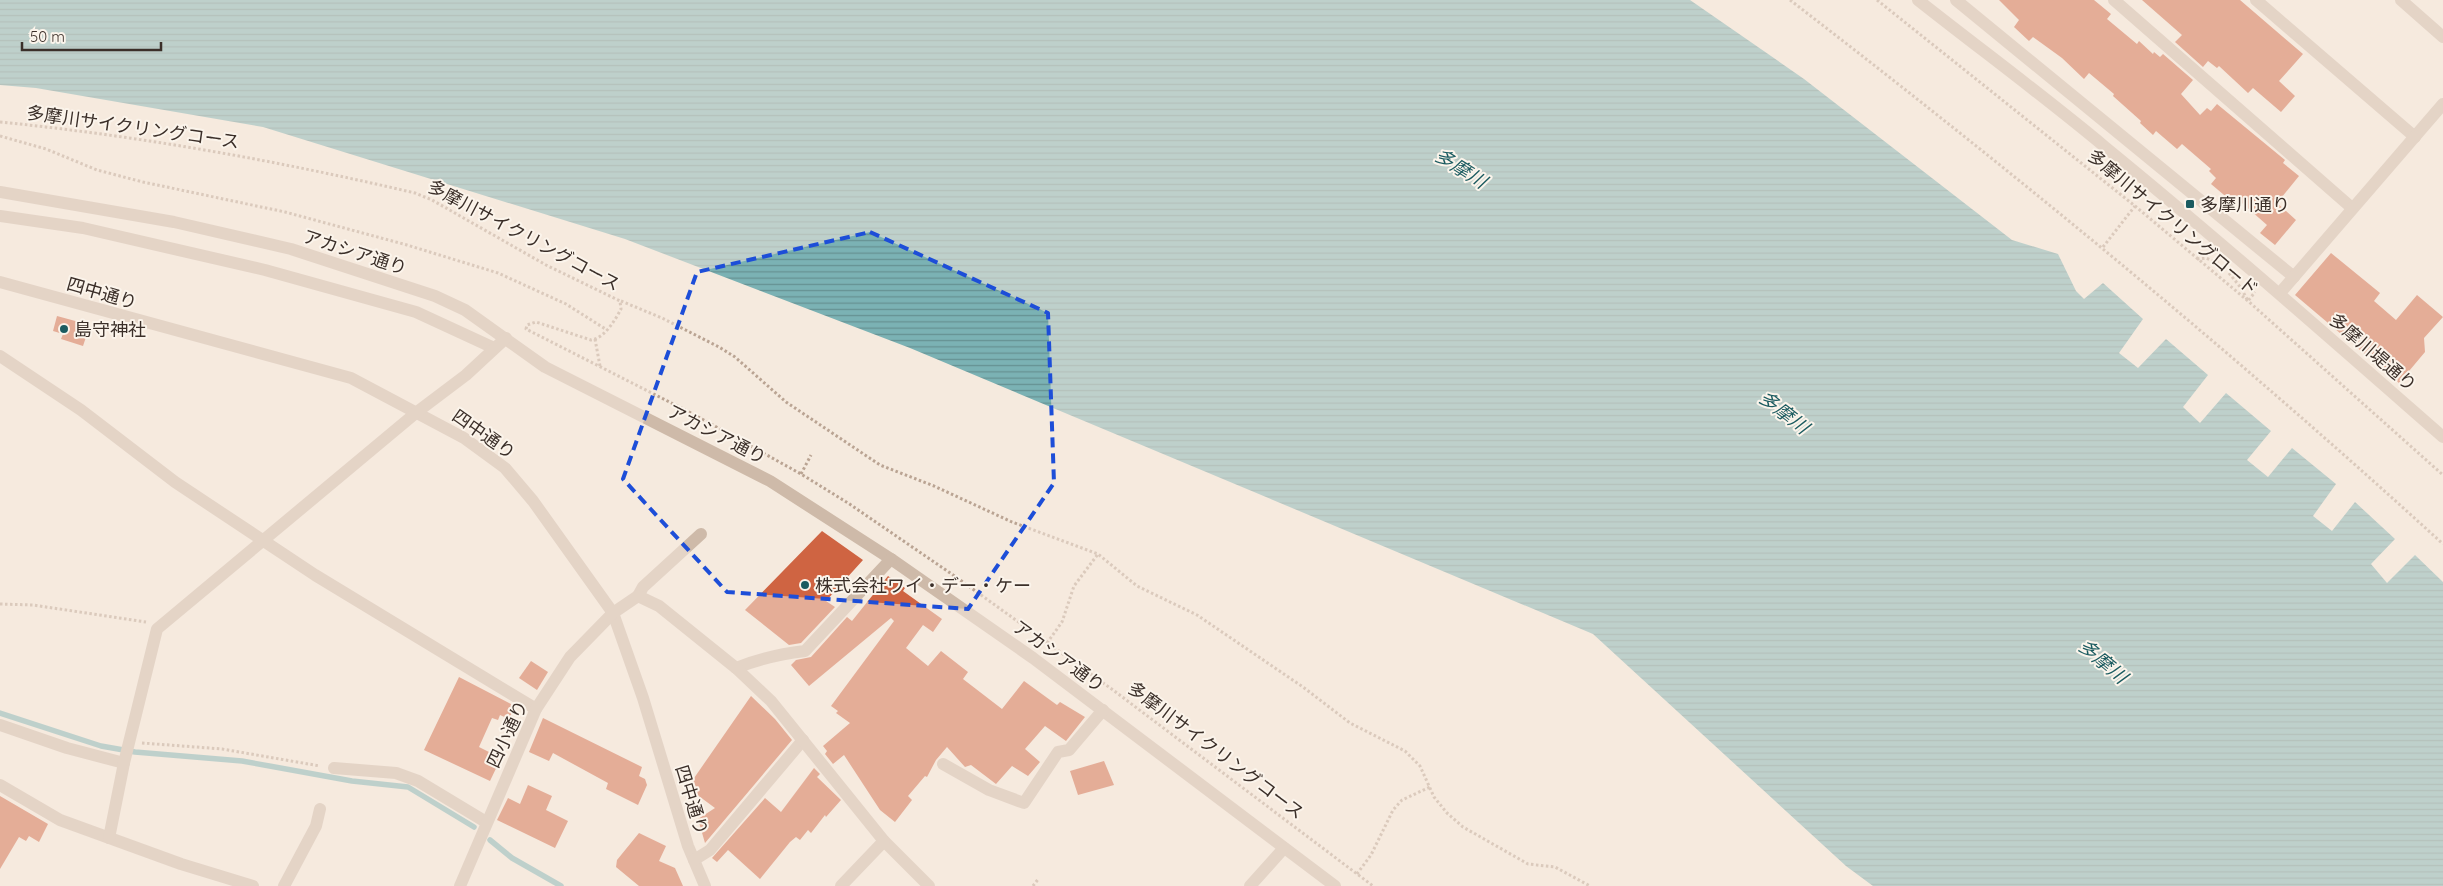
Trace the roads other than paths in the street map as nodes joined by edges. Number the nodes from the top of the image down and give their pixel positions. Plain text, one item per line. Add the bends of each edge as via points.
1 (1918, 0) edge
2 (1956, 0) edge
3 (2114, 0) edge
4 (2256, 0) edge
5 (2401, 0) edge
6 (2443, 37) edge
7 (2443, 104) edge
8 (2415, 137) junction
9 (0, 192) edge
10 (2352, 208) junction
11 (0, 216) edge
12 (2294, 277) junction
13 (0, 282) edge
14 (2280, 293) junction
15 (506, 338) junction
16 (494, 348) junction
17 (0, 356) edge
18 (417, 412) junction
19 (2443, 437) edge
20 (701, 534) dead end
21 (264, 540) junction
22 (891, 559) junction
23 (638, 596) junction
24 (613, 613) junction
25 (736, 668) junction
26 (536, 709) junction
27 (1103, 710) junction
28 (0, 725) edge
29 (804, 740) junction
30 (124, 763) junction
31 (943, 764) dead end
32 (334, 768) road end
33 (0, 784) edge
34 (320, 809) dead end
35 (486, 822) junction
36 (109, 838) junction
37 (884, 841) junction
38 (1284, 848) junction
39 (694, 860) junction
40 (253, 886) edge
41 (284, 886) edge
42 (460, 886) edge
43 (705, 886) edge
44 (841, 886) edge
45 (929, 886) edge
46 (1250, 886) edge
47 (1335, 886) edge

1 - 14 street via 2103,145
2 - 12 street
3 - 10 street
4 - 8 street
5 - 6 street
7 - 8 street
8 - 10 street
9 - 15 street, アカシア通り via 174,222 291,249 435,296 465,310
10 - 12 street
11 - 16 street via 83,228 265,270 416,312
12 - 14 street
13 - 18 street, 四中通り via 351,378
14 - 19 street, 多摩川堤通り
15 - 16 street
15 - 22 street, アカシア通り via 545,366 770,481
16 - 18 street via 466,375
17 - 21 street via 81,410 175,482
18 - 21 street
18 - 24 street, 四中通り via 464,438 505,468 533,501
20 - 23 street, 四小通り via 643,587
21 - 26 street via 315,575
21 - 30 street via 157,629
22 - 25 street via 805,651 781,653
22 - 27 street, アカシア通り
23 - 24 street, 四小通り
23 - 25 street via 659,606
24 - 26 street, 四小通り via 570,657
24 - 39 street, 四中通り
25 - 29 street via 771,701
26 - 35 street, 四小通り
27 - 31 street via 1069,750 1058,752 1024,803 989,790
27 - 38 street, アカシア通り
28 - 30 street
29 - 37 street
29 - 39 street via 710,850
30 - 36 street
32 - 35 street via 396,774 418,781
33 - 36 street via 60,820
34 - 41 street via 316,826
35 - 42 street, 四小通り
36 - 40 street
37 - 44 street
37 - 45 street
38 - 46 street
38 - 47 street, アカシア通り
39 - 43 street, 四中通り

